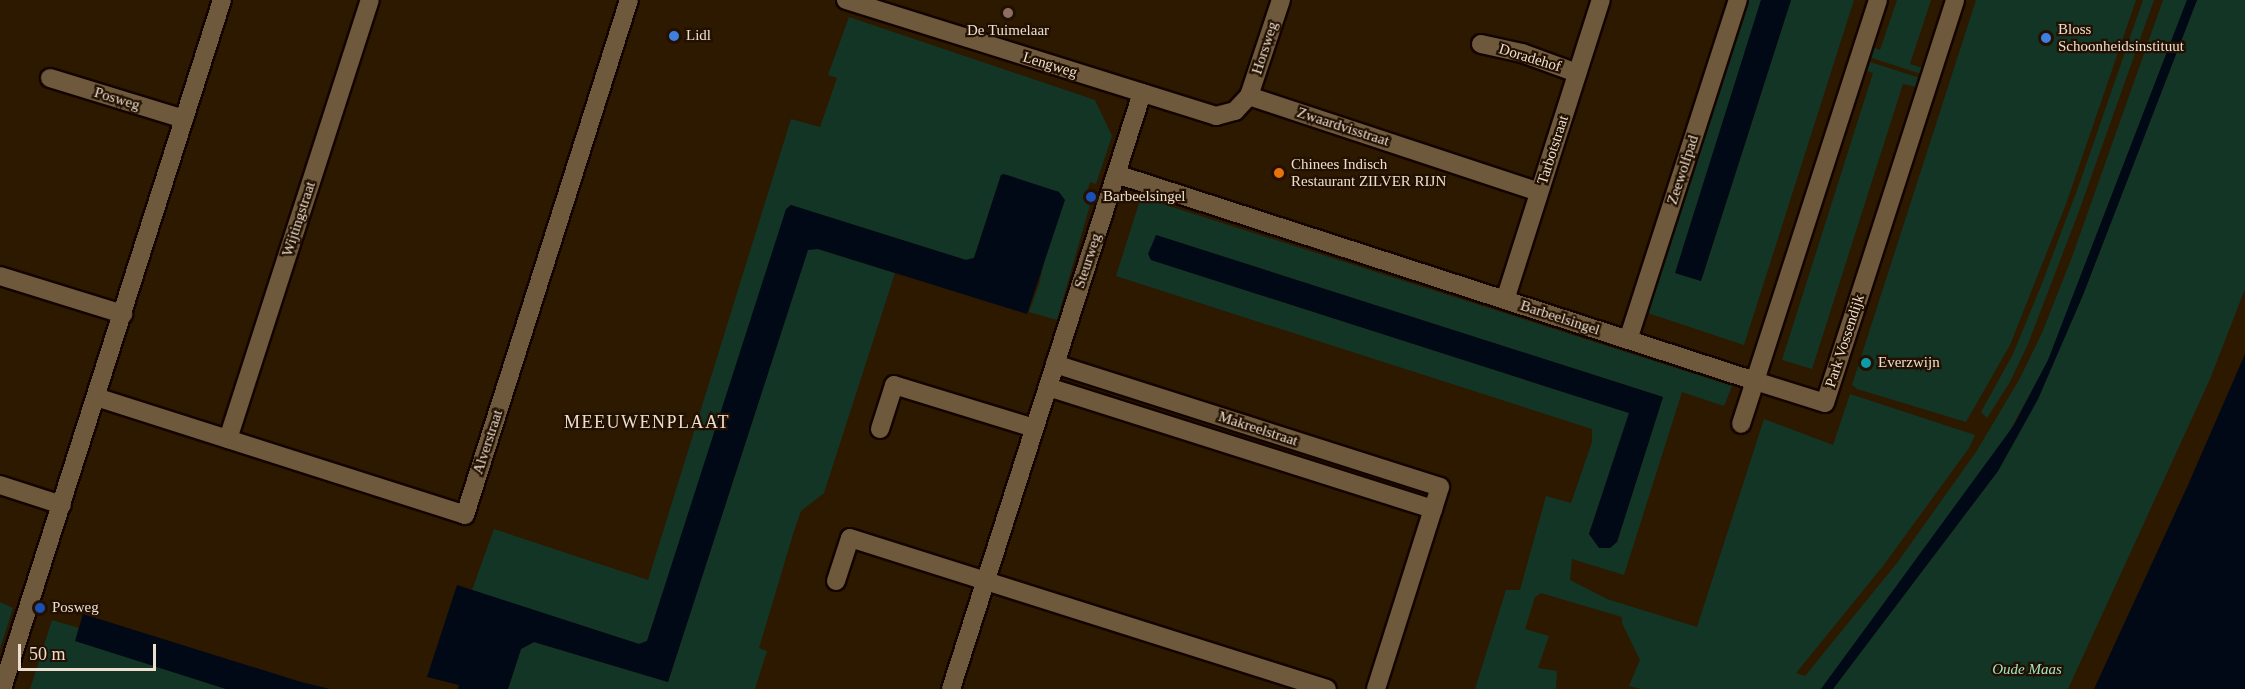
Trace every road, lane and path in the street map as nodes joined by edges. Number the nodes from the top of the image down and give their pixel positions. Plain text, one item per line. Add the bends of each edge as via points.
1 (222, 0) edge
2 (370, 0) edge
3 (628, 0) edge
4 (846, 0) edge
5 (1281, 0) edge
6 (1600, 0) edge
7 (1738, 0) edge
8 (1878, 0) edge
9 (1955, 0) edge
10 (1481, 44) dead end
11 (1577, 74) junction
12 (50, 78) dead end
13 (1142, 93) junction
14 (1250, 96) junction
15 (184, 119) junction
16 (1116, 174) junction
17 (1539, 192) junction
18 (0, 276) edge
19 (1505, 300) junction
20 (123, 314) junction
21 (1628, 340) junction
22 (1055, 364) junction
23 (1755, 381) junction
24 (1048, 387) junction
25 (96, 396) junction
26 (1741, 424) dead end
27 (1034, 428) junction
28 (880, 429) dead end
29 (228, 439) junction
30 (0, 485) edge
31 (62, 505) junction
32 (1433, 509) junction
33 (836, 581) dead end
34 (985, 582) junction
35 (2, 689) edge
36 (951, 689) edge
37 (1327, 689) edge
38 (1376, 689) edge

1 - 15 street
2 - 29 street, Wijtingstraat
3 - 29 street, Alverstraat via 465,515
4 - 13 street, Lengweg
5 - 14 street, Horsweg
6 - 11 street, Tarbotstraat
7 - 21 street, Zeewolfpad
8 - 23 street
9 - 23 street, Park Vossendijk via 1825,403
10 - 11 street, Doradehof via 1522,53
11 - 17 street, Tarbotstraat
12 - 15 street, Posweg
13 - 14 street, Lengweg via 1216,116 1236,111
13 - 16 street, Steurweg
14 - 17 street, Zwaardvisstraat
15 - 20 street
16 - 19 street, Barbeelsingel
16 - 22 street, Steurweg
17 - 19 street, Tarbotstraat
18 - 20 street
19 - 21 street, Barbeelsingel
20 - 25 street
21 - 23 street, Barbeelsingel
22 - 24 street, Steurweg
22 - 32 street, Makreelstraat via 1440,487
23 - 26 street
24 - 27 street, Steurweg
24 - 32 street, Makreelstraat
25 - 29 street, Alverstraat
25 - 31 street
27 - 28 street via 894,385
27 - 34 street, Steurweg
30 - 31 street
31 - 35 street
32 - 38 street, Makreelstraat
33 - 34 street via 850,538
34 - 36 street, Steurweg
34 - 37 street

